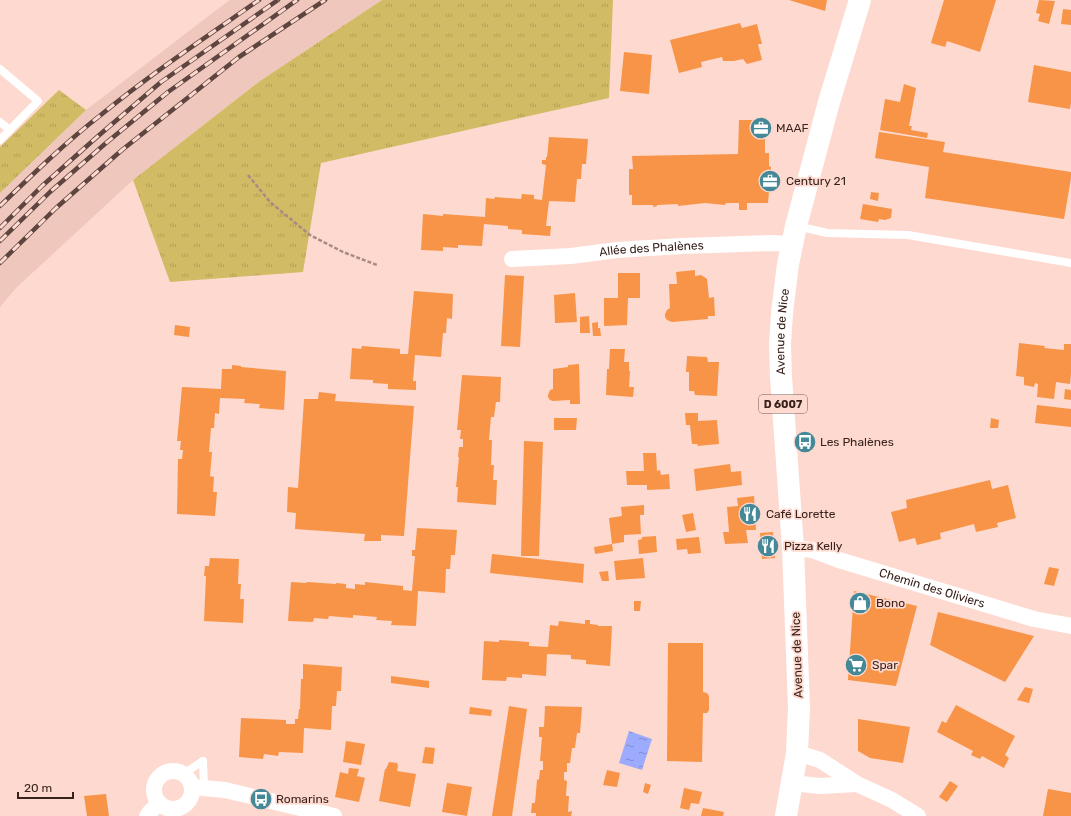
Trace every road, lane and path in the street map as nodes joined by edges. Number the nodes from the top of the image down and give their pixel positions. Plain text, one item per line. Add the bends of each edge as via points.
1 (860, 0) edge
2 (0, 69) edge
3 (0, 122) edge
4 (10, 130) junction
5 (0, 140) edge
6 (248, 175) dead end
7 (794, 235) junction
8 (512, 259) dead end
9 (1071, 263) edge
10 (377, 265) dead end
11 (793, 548) junction
12 (1071, 626) edge
13 (797, 753) junction
14 (193, 783) junction
15 (792, 783) junction
16 (857, 784) junction
17 (159, 803) junction
18 (180, 812) edge
19 (147, 816) edge
20 (334, 816) edge
21 (786, 816) edge
22 (918, 816) edge

1 - 7 main road, Avenue de Nice / D 6007 via 829,102
2 - 4 lane via 38,101
3 - 4 lane
4 - 5 lane
6 - 10 path via 270,202 310,235 343,252
7 - 8 street, Allée des Phalènes via 771,242 617,250 571,256
7 - 9 lane via 827,232 908,235
7 - 11 main road, Avenue de Nice / D 6007 via 788,264 780,345
11 - 12 street, Chemin des Oliviers via 812,550 1034,619
11 - 13 main road, Avenue de Nice / D 6007 via 799,702
13 - 15 main road, Avenue de Nice / D 6007
13 - 16 street via 820,760
14 - 17 street via 177,772 165,773 159,777 154,787 155,798
14 - 18 street via 188,803
14 - 20 street
15 - 16 street via 820,786
15 - 21 main road, Avenue de Nice / D 6007
16 - 22 street via 892,800
17 - 18 street via 163,807
17 - 19 street

